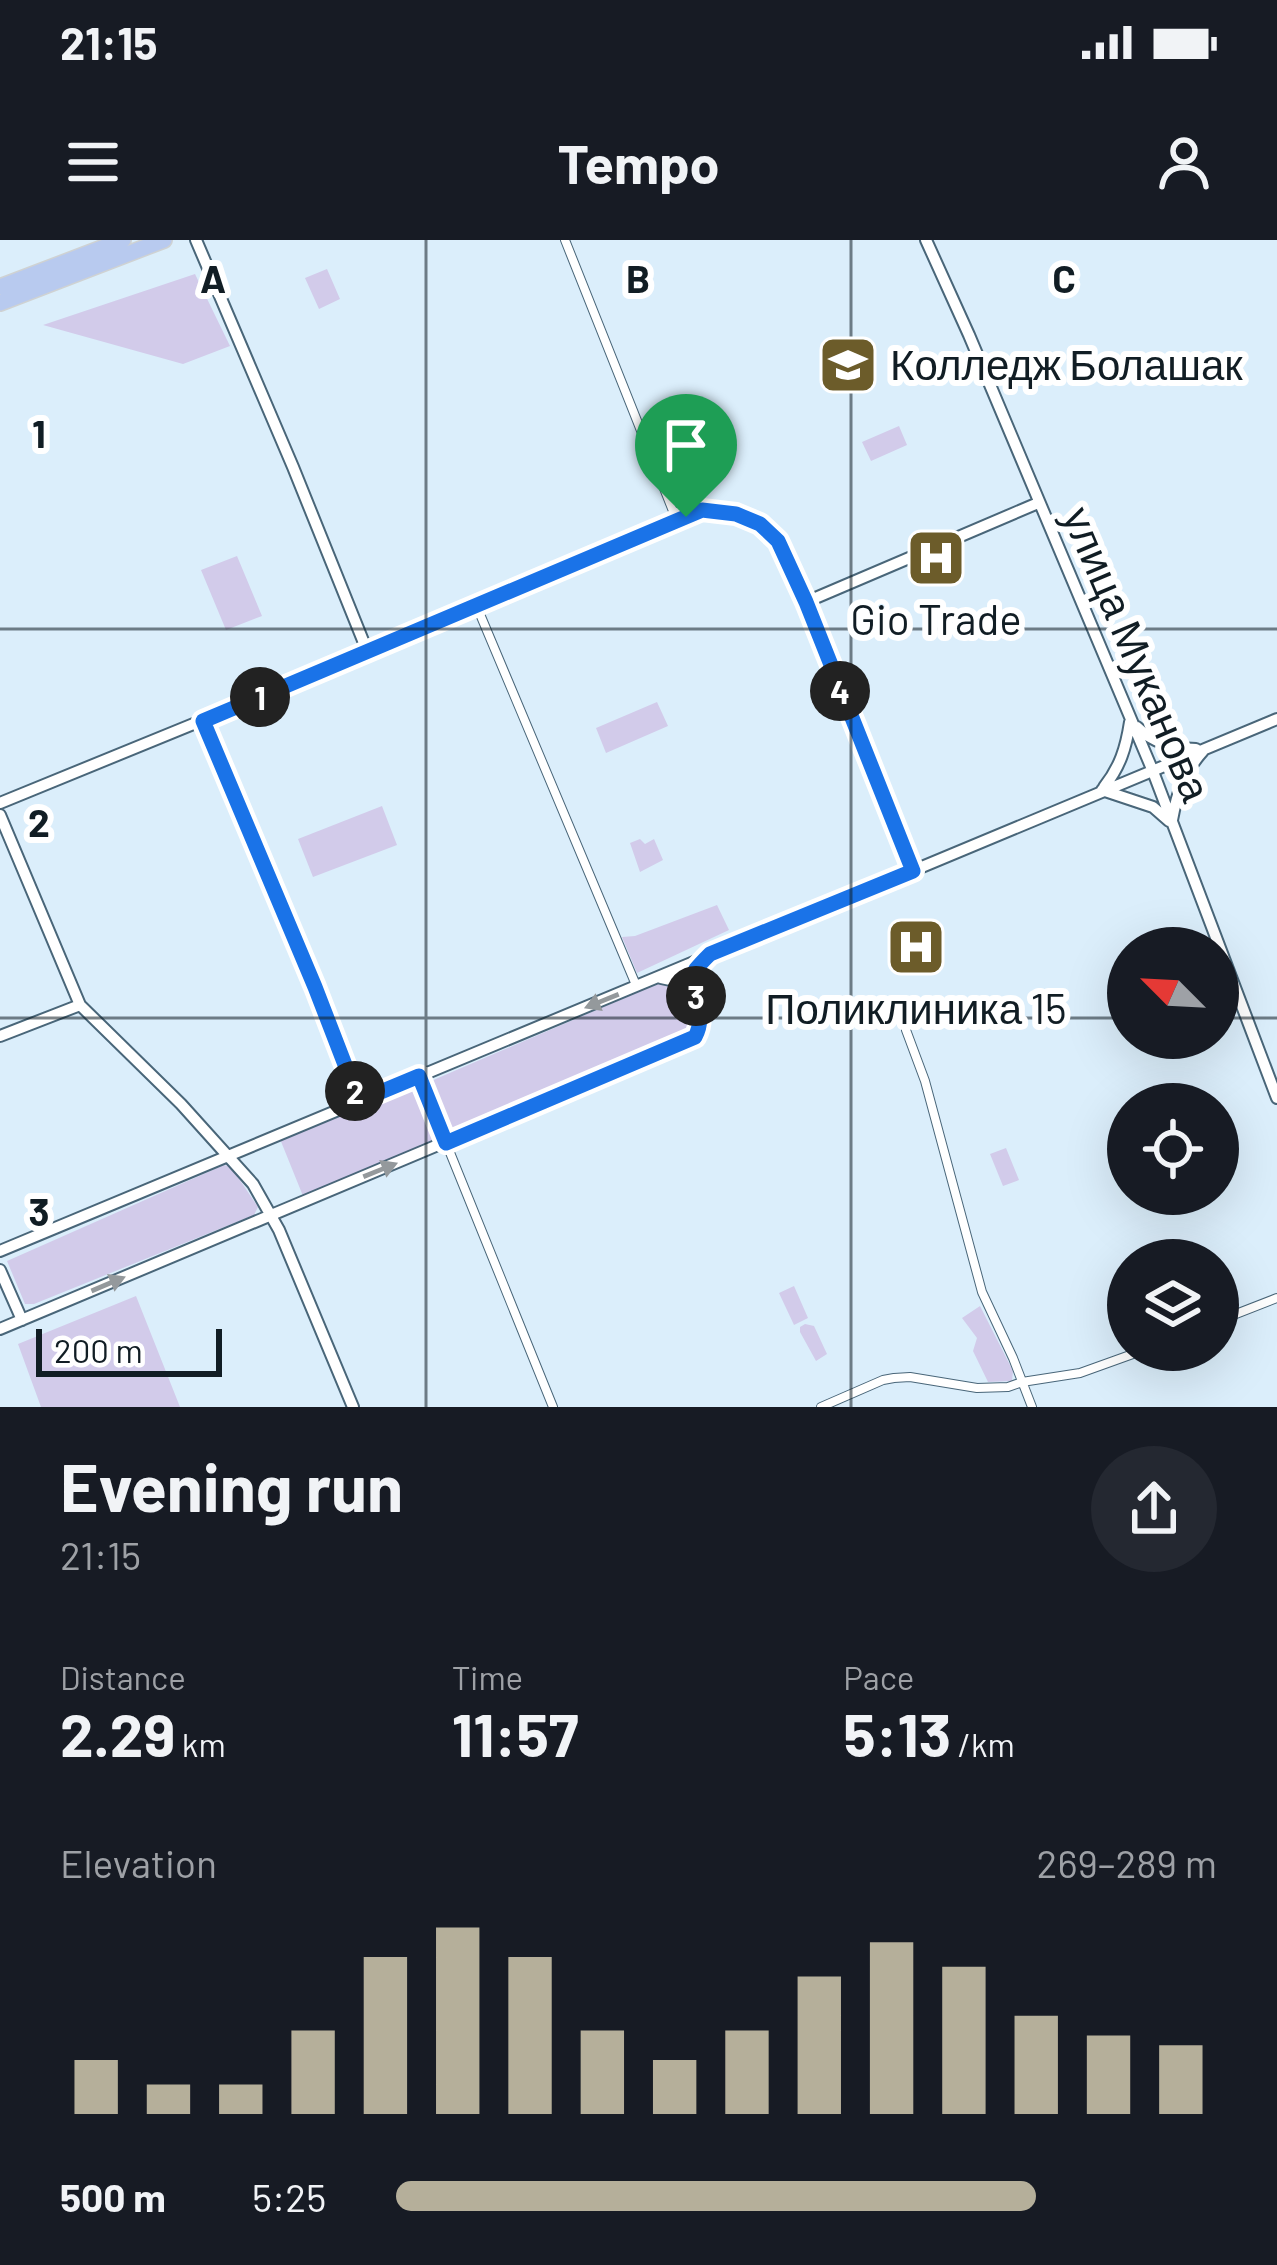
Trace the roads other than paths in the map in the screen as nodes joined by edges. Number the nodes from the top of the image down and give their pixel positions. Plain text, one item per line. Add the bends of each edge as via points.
1 (123, 240) edge
2 (164, 240) edge
3 (196, 240) edge
4 (565, 240) edge
5 (926, 240) edge
6 (0, 287) edge
7 (0, 302) edge
8 (1038, 503) junction
9 (677, 521) junction
10 (806, 602) junction
11 (476, 604) junction
12 (368, 652) junction
13 (1277, 719) edge
14 (203, 721) junction
15 (1130, 721) junction
16 (1205, 749) junction
17 (1152, 770) junction
18 (1102, 790) junction
19 (0, 791) edge
20 (25, 792) junction
21 (0, 803) edge
22 (0, 815) edge
23 (1171, 823) junction
24 (913, 871) junction
25 (710, 954) junction
26 (657, 977) junction
27 (637, 987) junction
28 (698, 999) junction
29 (80, 1005) junction
30 (906, 1030) dead end
31 (0, 1036) edge
32 (419, 1076) junction
33 (1277, 1098) edge
34 (359, 1101) junction
35 (446, 1143) junction
36 (229, 1155) junction
37 (271, 1214) junction
38 (0, 1251) edge
39 (0, 1270) edge
40 (1277, 1298) edge
41 (1239, 1313) edge
42 (22, 1320) junction
43 (0, 1329) edge
44 (1107, 1363) edge
45 (1022, 1382) junction
46 (353, 1407) edge
47 (554, 1407) edge
48 (821, 1407) edge
49 (1032, 1407) edge

1 - 6 highway
2 - 7 highway
3 - 12 main road
4 - 9 street
5 - 8 main road, улица Муканова
8 - 10 main road
8 - 15 main road, улица Муканова
9 - 10 main road via 702,510 760,524 778,541
9 - 11 main road
10 - 24 main road
11 - 12 main road
11 - 27 street
12 - 14 main road
13 - 16 main road
14 - 20 main road
14 - 34 street
15 - 16 main road via 1150,739
15 - 17 main road, улица Муканова
15 - 18 main road via 1125,751
16 - 17 main road
16 - 23 main road via 1188,768
17 - 18 main road
17 - 23 main road, улица Муканова
18 - 23 main road via 1153,807
18 - 24 main road
19 - 20 main road
20 - 21 main road
22 - 29 main road
23 - 33 main road, улица Муканова
24 - 25 main road
25 - 26 main road
25 - 28 main road via 693,972
26 - 27 main road
26 - 28 main road via 680,982
27 -> 32 main road
28 - 35 main road via 695,1037
29 - 31 main road
29 - 36 main road
30 - 45 street via 982,1292
32 - 34 main road
32 - 35 street
34 - 36 main road
37 -> 35 main road
35 - 47 street
36 - 37 main road
36 - 38 main road
42 -> 37 main road
37 - 46 main road
39 - 42 main road
40 - 41 street
42 - 43 main road
44 - 45 street
45 - 48 street via 977,1388 900,1377
45 - 49 street

